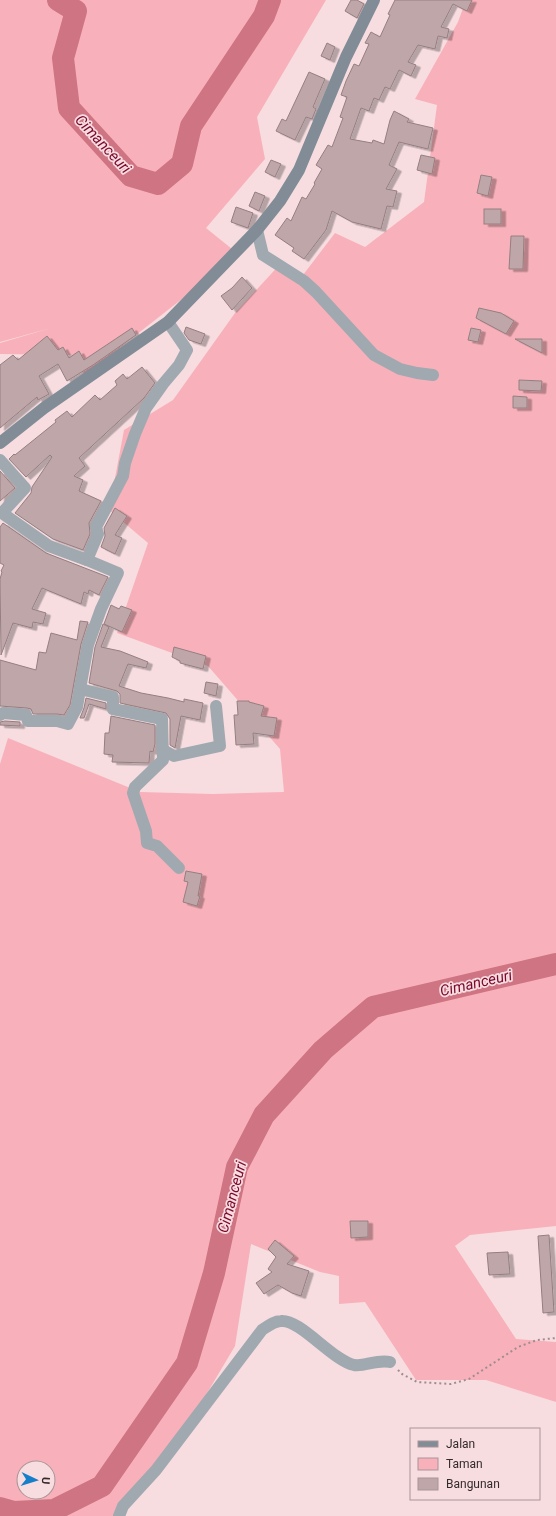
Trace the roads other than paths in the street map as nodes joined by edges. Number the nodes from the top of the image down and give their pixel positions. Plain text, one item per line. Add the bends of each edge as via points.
1 (374, 0) edge
2 (257, 230) junction
3 (168, 322) junction
4 (433, 375) dead end
5 (0, 443) edge
6 (0, 460) edge
7 (87, 560) junction
8 (80, 689) junction
9 (216, 706) dead end
10 (0, 715) edge
11 (163, 750) junction
12 (178, 868) dead end
13 (390, 1362) road end
14 (119, 1516) edge

1 - 2 street via 346,57 299,170 280,201
2 - 3 street
2 - 4 street via 263,255 304,281 374,355 400,369
3 - 5 street via 44,408
3 - 7 street via 187,350 179,365 146,408 135,434 123,476 96,527 98,534
6 - 7 street via 25,488 2,513 49,546
7 - 8 street via 118,573 88,645
8 - 10 street via 77,707 68,724 57,721 28,721 26,715
8 - 11 street via 113,696 112,709 162,718
9 - 11 street via 220,746 174,756
11 - 12 street via 163,760 135,787 133,793 146,831 147,843 157,846
13 - 14 street via 383,1360 355,1366 342,1360 293,1323 272,1323 262,1330 156,1470 123,1506

